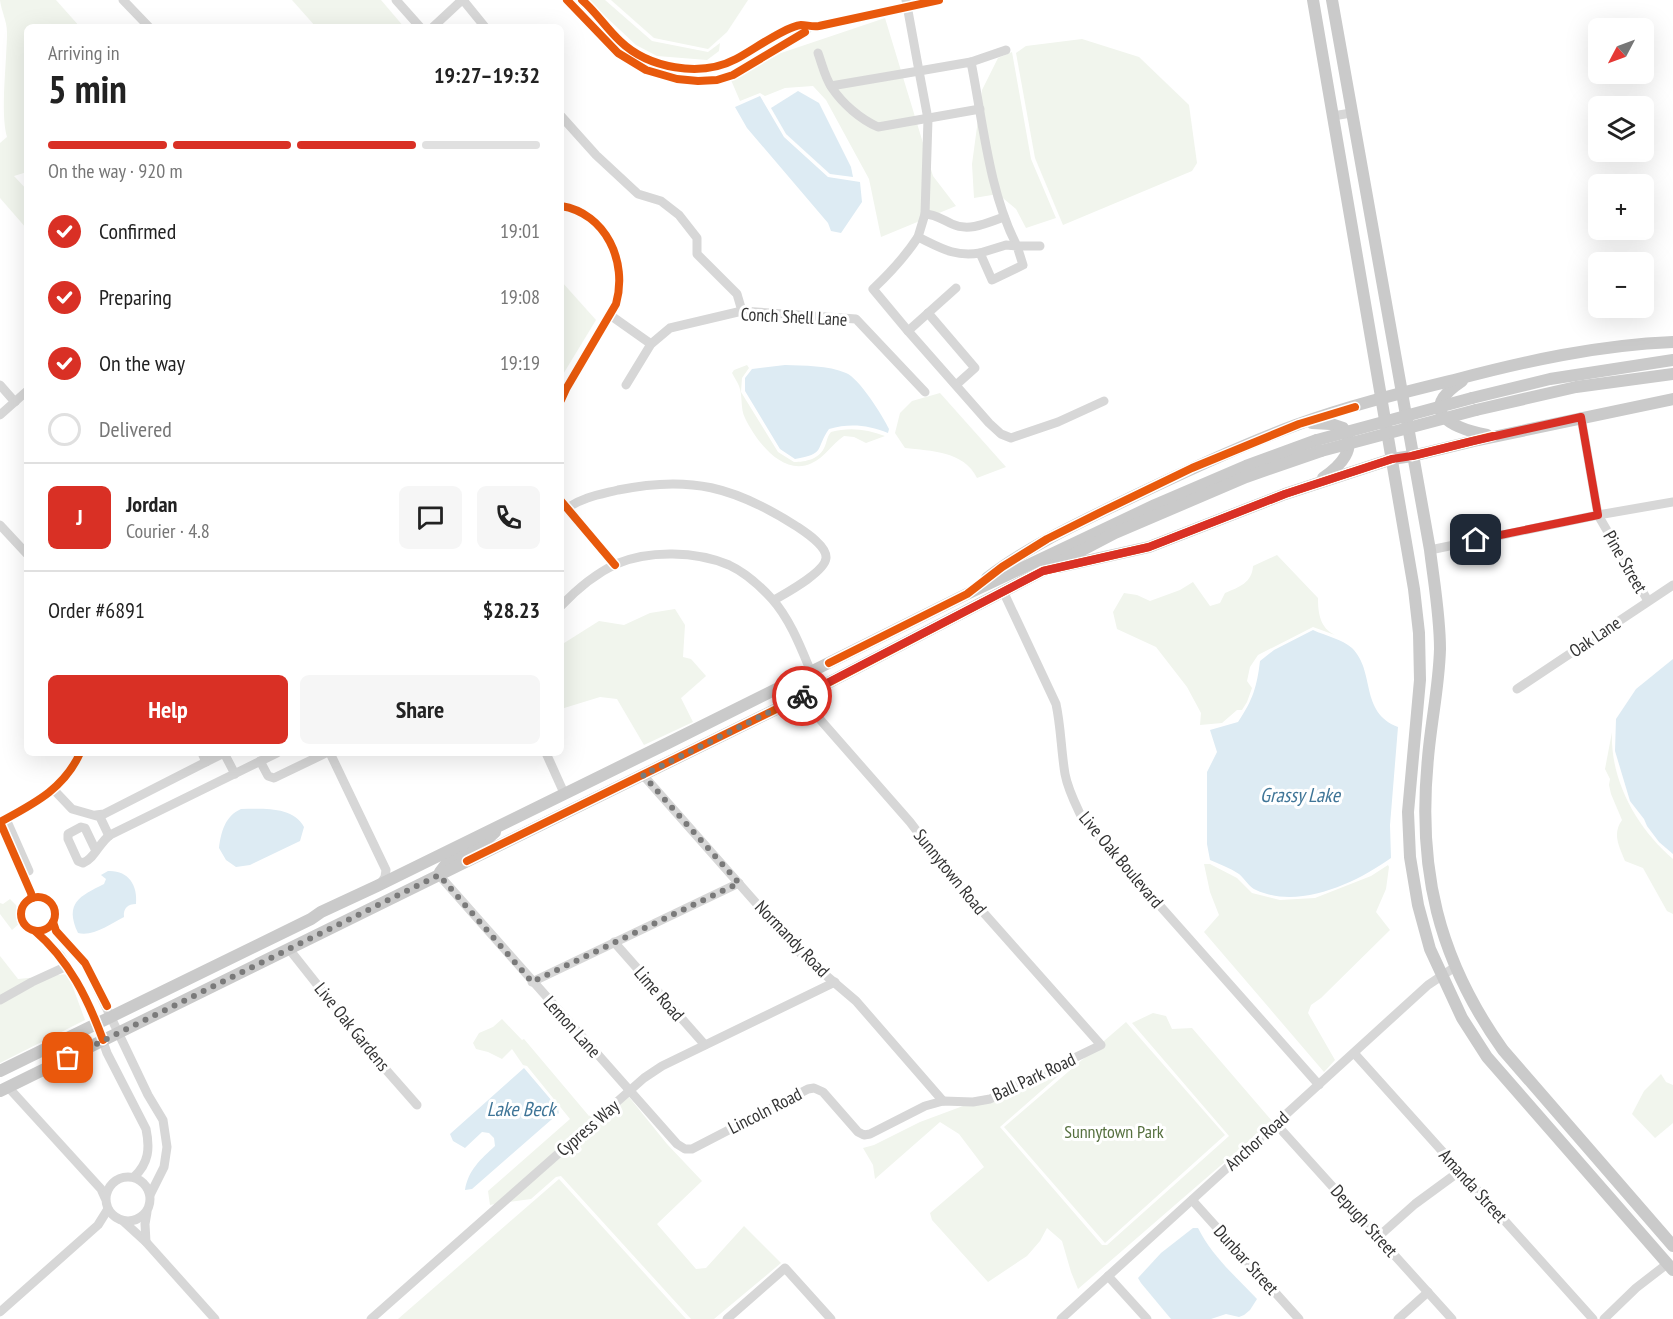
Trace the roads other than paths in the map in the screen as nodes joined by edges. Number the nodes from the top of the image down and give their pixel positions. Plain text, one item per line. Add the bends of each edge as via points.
1 (123, 0) edge
2 (396, 0) edge
3 (463, 0) edge
4 (567, 0) edge
5 (582, 0) edge
6 (939, 0) edge
7 (1312, 0) edge
8 (1332, 0) edge
9 (907, 3) edge
10 (146, 24) edge
11 (417, 24) edge
12 (436, 24) edge
13 (483, 24) edge
14 (808, 27) junction
15 (1006, 50) dead end
16 (818, 53) dead end
17 (971, 62) junction
18 (919, 71) junction
19 (831, 86) junction
20 (980, 109) junction
21 (1352, 113) junction
22 (1333, 116) junction
23 (564, 119) edge
24 (928, 119) junction
25 (564, 207) edge
26 (925, 214) junction
27 (1004, 217) junction
28 (918, 237) junction
29 (1017, 246) junction
30 (1040, 246) dead end
31 (980, 253) junction
32 (956, 288) dead end
33 (742, 311) junction
34 (928, 313) junction
35 (610, 315) junction
36 (908, 331) junction
37 (1673, 342) edge
38 (651, 344) junction
39 (1673, 360) edge
40 (1673, 374) edge
41 (1471, 376) junction
42 (0, 385) edge
43 (626, 385) dead end
44 (956, 386) junction
45 (925, 392) dead end
46 (564, 393) edge
47 (1402, 393) junction
48 (24, 394) edge
49 (1382, 399) junction
50 (1673, 399) edge
51 (1104, 401) dead end
52 (15, 402) junction
53 (1474, 404) junction
54 (0, 415) edge
55 (1581, 417) junction
56 (1300, 423) junction
57 (1493, 436) junction
58 (1319, 446) junction
59 (1412, 456) junction
60 (1392, 459) junction
61 (1315, 484) junction
62 (1673, 502) edge
63 (564, 505) edge
64 (1598, 515) junction
65 (0, 525) edge
66 (1430, 550) junction
67 (24, 551) edge
68 (615, 565) junction
69 (1043, 571) junction
70 (1673, 585) edge
71 (1004, 591) junction
72 (967, 594) junction
73 (774, 600) junction
74 (1648, 602) junction
75 (564, 603) edge
76 (829, 663) junction
77 (811, 672) junction
78 (1517, 689) dead end
79 (805, 695) junction
80 (668, 744) junction
81 (78, 756) edge
82 (226, 756) edge
83 (271, 756) edge
84 (322, 756) edge
85 (330, 756) edge
86 (547, 756) edge
87 (1412, 757) junction
88 (204, 758) edge
89 (1428, 758) junction
90 (260, 761) junction
91 (235, 774) junction
92 (643, 775) junction
93 (54, 790) junction
94 (564, 793) junction
95 (96, 815) junction
96 (3, 821) edge
97 (546, 822) junction
98 (502, 824) junction
99 (109, 836) junction
100 (96, 851) dead end
101 (420, 866) junction
102 (439, 875) junction
103 (739, 883) junction
104 (377, 886) junction
105 (37, 898) junction
106 (361, 914) junction
107 (311, 919) junction
108 (53, 922) junction
109 (35, 931) junction
110 (614, 942) junction
111 (289, 949) junction
112 (68, 966) junction
113 (1455, 967) junction
114 (1441, 975) junction
115 (532, 982) junction
116 (835, 982) junction
117 (0, 1000) edge
118 (111, 1017) junction
119 (97, 1024) junction
120 (119, 1033) junction
121 (103, 1041) junction
122 (705, 1045) junction
123 (1101, 1045) joint
124 (1354, 1053) junction
125 (0, 1071) edge
126 (1505, 1079) junction
127 (1319, 1085) junction
128 (4, 1089) edge
129 (630, 1091) junction
130 (1539, 1094) junction
131 (943, 1101) junction
132 (417, 1105) dead end
133 (1528, 1105) junction
134 (141, 1119) junction
135 (163, 1120) junction
136 (1564, 1122) junction
137 (1276, 1124) junction
138 (864, 1135) joint
139 (685, 1149) joint
140 (1460, 1171) junction
141 (90, 1177) junction
142 (134, 1177) junction
143 (115, 1180) junction
144 (150, 1195) junction
145 (105, 1198) junction
146 (1192, 1200) junction
147 (108, 1209) junction
148 (147, 1210) junction
149 (121, 1220) junction
150 (98, 1225) junction
151 (1378, 1237) junction
152 (146, 1242) junction
153 (1673, 1246) edge
154 (1670, 1267) edge
155 (1108, 1276) junction
156 (1428, 1292) junction
157 (0, 1312) edge
158 (215, 1319) edge
159 (371, 1319) edge
160 (727, 1319) edge
161 (831, 1319) edge
162 (1061, 1319) edge
163 (1147, 1319) edge
164 (1299, 1319) edge
165 (1398, 1319) edge
166 (1452, 1319) edge
167 (1593, 1319) edge
168 (1604, 1319) edge

1 - 10 street
2 - 11 street
3 - 12 street
3 - 13 street
4 - 14 street via 618,53 646,70 678,79 707,81 733,75
5 - 14 street via 621,42 656,63 677,68 698,70 723,65 793,28
6 - 9 street
7 - 22 main road
8 - 21 main road
9 - 14 street
9 - 18 street
15 - 17 street
16 - 19 street
17 - 18 street
17 - 20 street
18 - 19 street
18 - 24 street
19 - 24 street via 867,122 878,127
20 - 24 street
20 - 27 street
21 - 22 street
21 - 47 main road
22 - 49 main road
23 - 33 street via 596,156 638,194 661,201 679,215 696,238 697,254 737,294
24 - 26 street
25 - 35 street via 588,215 615,251 620,291
26 - 27 street via 963,228
26 - 28 street
27 - 29 street
28 - 31 street via 953,254
28 - 36 street via 873,289
29 - 30 street
29 - 31 street via 1006,245
29 - 31 street via 1023,266 993,280
32 - 34 street
33 - 38 street, Conch Shell Lane via 670,328
33 - 45 street, Conch Shell Lane via 856,319
34 - 36 street
34 - 44 street via 975,368
35 - 38 street
35 - 46 street
36 - 44 street
37 - 41 main road via 1586,350
38 - 43 street, Conch Shell Lane
39 - 53 main road via 1550,379
40 - 53 main road
41 - 47 main road
41 - 57 main road via 1447,394 1442,412 1454,426
42 - 52 street
44 - 51 street via 1001,434 1029,441 1038,424 1058,422
47 - 49 main road
47 - 59 main road
48 - 52 street
49 - 56 main road
49 - 60 main road
50 - 55 main road
52 - 54 street
53 - 58 main road, bridge
55 - 57 main road
55 - 64 street, Pine Street
56 - 61 main road via 1331,424 1343,428 1349,439 1349,451 1343,460
56 - 72 main road via 1192,468 1057,534 1002,567
57 - 59 main road
58 - 69 main road via 1155,515
58 - 72 main road via 1246,466
59 - 60 main road
59 - 66 main road
60 - 61 main road
60 - 87 main road via 1419,633 1420,680
61 - 69 main road via 1149,547
62 - 64 street
63 - 68 street
63 - 73 street via 605,493 673,483 729,491 764,506 804,531 825,550 826,558 823,568
64 - 66 street
64 - 74 street, Pine Street
65 - 67 street
66 - 89 main road via 1440,649
68 - 73 street via 671,554 698,557 729,566
68 - 75 street via 592,578
69 - 71 main road
70 - 74 street, Oak Lane
71 - 79 main road
71 - 127 street, Live Oak Boulevard via 1056,704 1065,774 1082,818
72 - 76 main road
73 - 77 street via 791,626
74 - 78 street, Oak Lane
76 - 77 main road
76 - 79 main road
77 - 80 main road
79 - 92 main road
79 - 123 street, Sunnytown Road via 816,716 910,822 951,876
80 - 92 main road
80 - 94 main road
81 - 93 street
82 - 91 street
83 - 90 street
84 - 90 street via 274,778 268,776
85 - 104 street via 386,871
86 - 94 street
87 - 89 street
87 - 114 main road via 1410,857 1423,925
88 - 95 street
89 - 113 main road via 1428,856 1437,918
90 - 91 street
91 - 99 street
92 - 97 main road
92 - 103 street, Normandy Road
93 - 95 street via 72,808
93 - 96 street
94 - 97 main road
94 - 98 main road
95 - 99 street
96 - 105 street via 31,893
97 - 102 main road
98 - 101 main road
98 - 102 main road via 483,843 449,860
99 - 100 street
101 - 104 main road
101 - 106 main road via 414,880 375,898
102 - 106 main road
102 - 115 street, Lemon Lane
103 - 110 street
103 - 116 street, Normandy Road via 802,955
104 - 107 main road
105 - 108 street via 49,900 55,909
105 - 109 street via 25,903 21,914 25,925
106 - 111 main road
107 - 111 main road via 297,933
107 - 118 main road
108 - 109 street via 45,930
108 - 118 street via 56,931 85,963
109 - 112 street
110 - 115 street
110 - 122 street, Lime Road
111 - 120 main road
111 - 132 street, Live Oak Gardens
112 - 117 street
112 - 119 street
113 - 114 street, Anchor Road
113 - 130 main road via 1490,1031
114 - 124 street, Anchor Road
114 - 126 main road via 1462,1018
115 - 129 street, Lemon Lane
116 - 122 street, Cypress Way
116 - 131 street, Normandy Road
118 - 119 main road
118 - 120 street
119 - 121 street
119 - 125 main road
120 - 121 main road
120 - 135 street
121 - 128 main road
121 - 134 street
122 - 129 street, Cypress Way via 662,1066
123 - 131 street, Ball Park Road via 990,1099
124 - 127 street, Anchor Road
124 - 140 street, Amanda Street
126 - 130 main road
126 - 133 main road
127 - 137 street, Anchor Road
128 - 141 street
129 - 139 street, Lemon Lane
129 - 159 street, Cypress Way
130 - 136 main road
131 - 138 street, Ball Park Road
133 - 136 main road
133 - 154 main road
134 - 135 street via 153,1123
134 - 142 street via 149,1150 143,1167
135 - 144 street via 167,1147 164,1167
136 - 153 main road
137 - 146 street, Anchor Road
137 - 151 street, Depugh Street
138 - 139 street, Lincoln Road via 823,1092 814,1088
140 - 151 street
140 - 167 street, Amanda Street
141 - 143 street
141 - 145 street
142 - 143 street
142 - 144 street
143 - 145 street
144 - 148 street
145 - 147 street
146 - 155 street, Anchor Road
146 - 164 street, Dunbar Street
147 - 149 street
147 - 150 street
148 - 149 street via 134,1220
148 - 152 street
149 - 150 street
149 - 152 street
150 - 157 street
151 - 156 street, Depugh Street
152 - 158 street
154 - 168 street via 1636,1288
155 - 162 street, Anchor Road
155 - 163 street
156 - 165 street
156 - 166 street, Depugh Street
160 - 161 street via 785,1268

